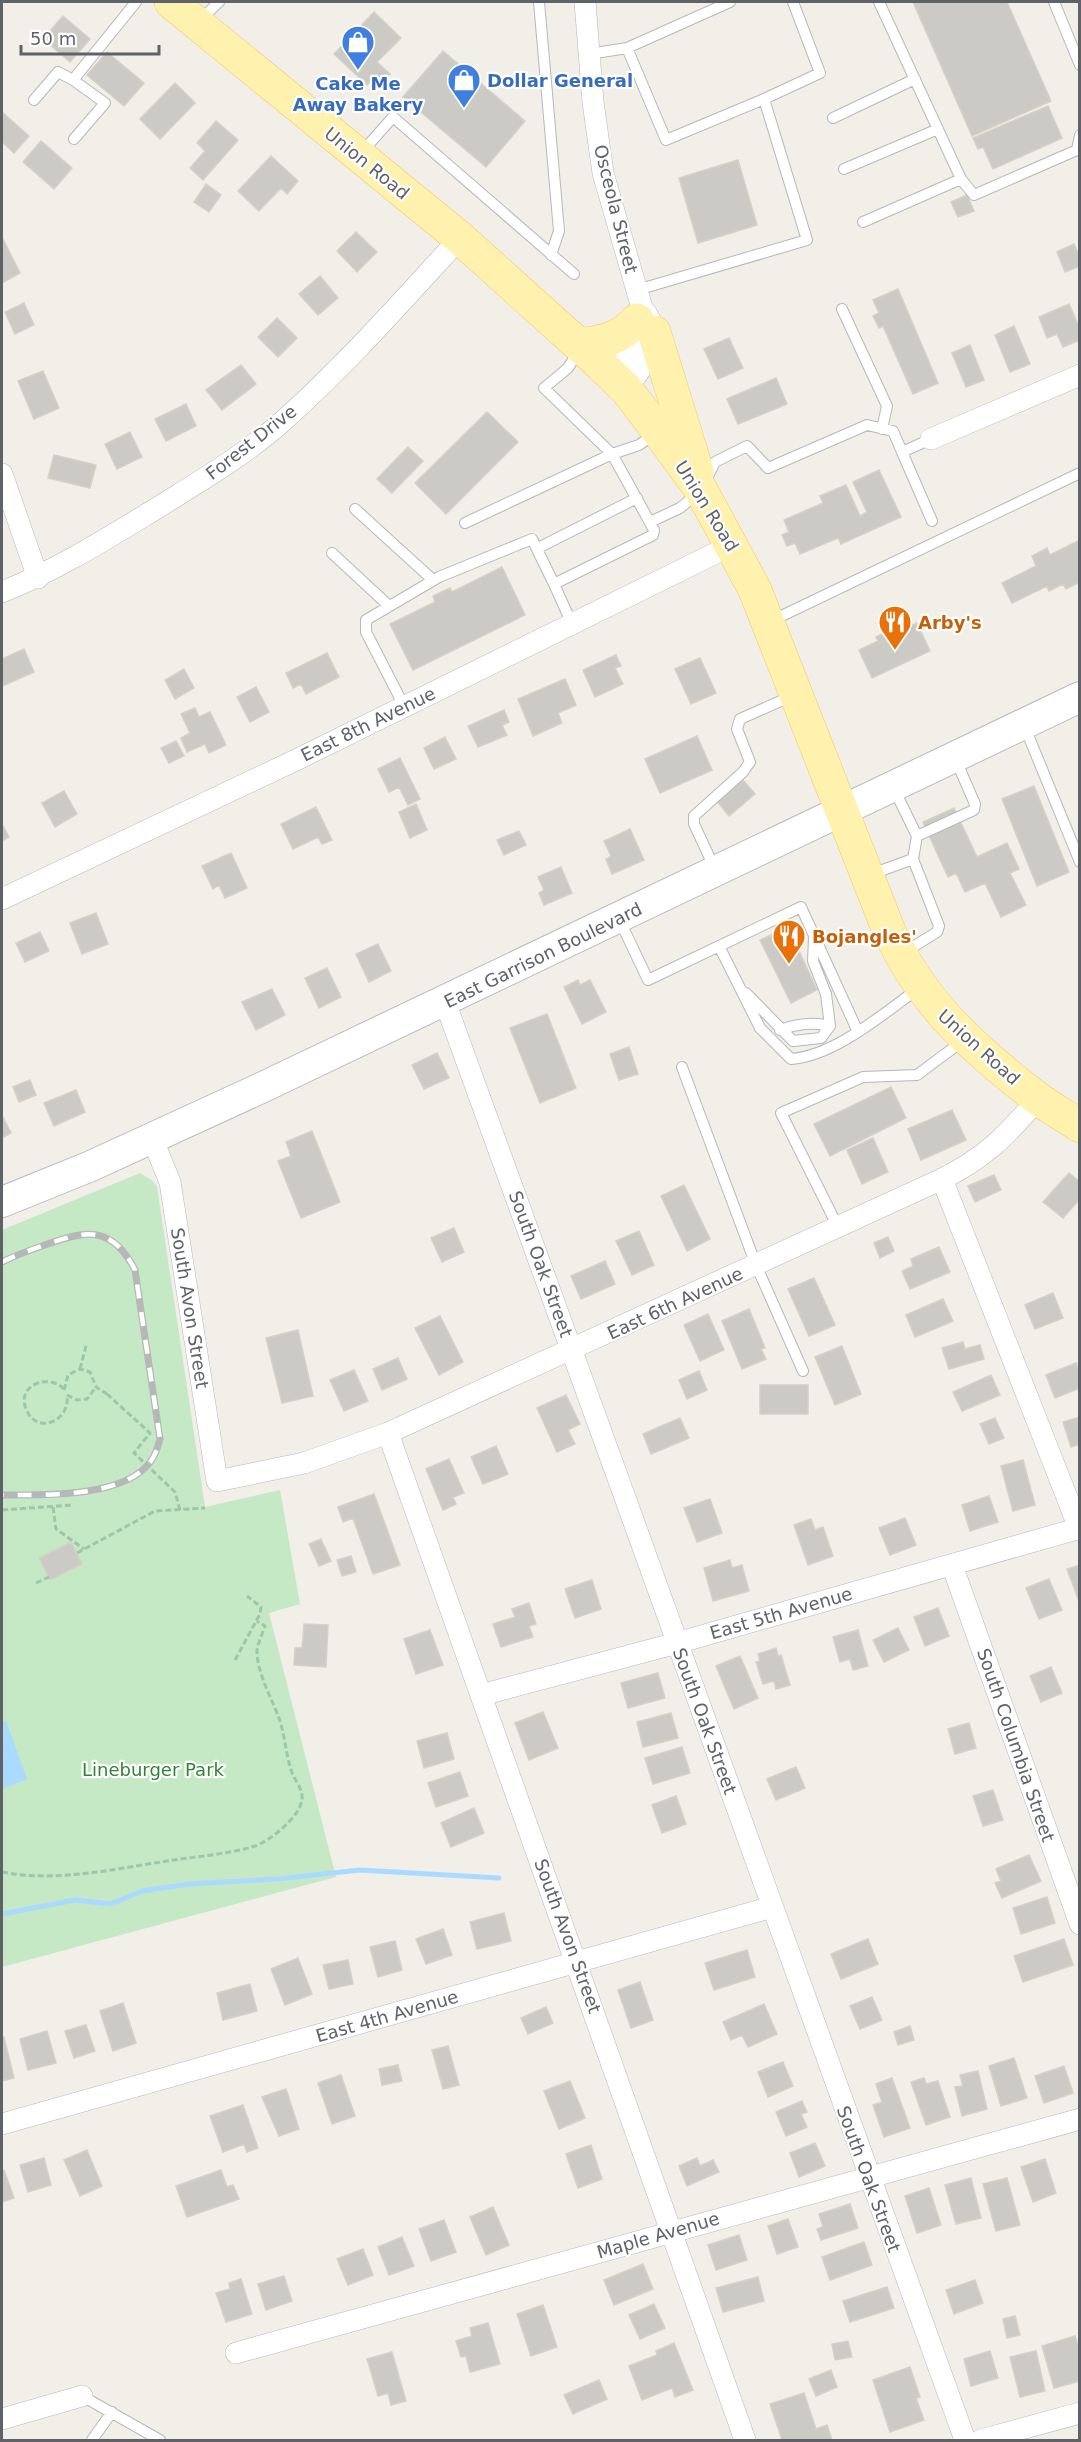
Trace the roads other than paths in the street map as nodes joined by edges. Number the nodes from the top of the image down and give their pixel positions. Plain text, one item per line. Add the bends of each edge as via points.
1 (136, 2) edge
2 (171, 2) edge
3 (539, 2) edge
4 (585, 2) edge
5 (730, 2) edge
6 (793, 2) edge
7 (879, 2) edge
8 (1054, 2) edge
9 (208, 12) edge
10 (627, 48) junction
11 (589, 54) junction
12 (1080, 65) edge
13 (915, 79) junction
14 (73, 80) junction
15 (764, 99) junction
16 (34, 100) dead end
17 (833, 118) dead end
18 (938, 129) junction
19 (1080, 135) edge
20 (74, 139) dead end
21 (358, 156) junction
22 (844, 169) dead end
23 (961, 179) junction
24 (863, 222) dead end
25 (460, 238) junction
26 (551, 255) junction
27 (574, 274) dead end
28 (842, 309) dead end
29 (642, 312) junction
30 (580, 346) junction
31 (1080, 375) edge
32 (619, 383) junction
33 (882, 429) junction
34 (658, 431) junction
35 (931, 439) joint
36 (902, 452) junction
37 (612, 454) junction
38 (1080, 473) edge
39 (2, 474) edge
40 (701, 490) junction
41 (637, 498) junction
42 (355, 509) dead end
43 (932, 521) dead end
44 (650, 522) junction
45 (465, 523) dead end
46 (732, 545) junction
47 (538, 548) junction
48 (332, 553) dead end
49 (38, 578) junction
50 (433, 580) junction
51 (554, 584) junction
52 (2, 592) edge
53 (388, 605) junction
54 (768, 622) junction
55 (572, 624) junction
56 (797, 694) junction
57 (1080, 698) edge
58 (404, 706) junction
59 (1024, 724) junction
60 (955, 758) junction
61 (893, 787) junction
62 (841, 813) junction
63 (917, 836) junction
64 (913, 859) junction
65 (1080, 862) edge
66 (717, 872) junction
67 (867, 876) junction
68 (2, 899) edge
69 (619, 919) junction
70 (814, 937) junction
71 (719, 945) junction
72 (900, 955) junction
73 (920, 987) junction
74 (741, 989) junction
75 (445, 1002) junction
76 (858, 1032) junction
77 (966, 1039) junction
78 (682, 1067) dead end
79 (1038, 1099) junction
80 (1080, 1126) edge
81 (152, 1138) junction
82 (942, 1179) junction
83 (2, 1202) edge
84 (838, 1227) junction
85 (756, 1265) junction
86 (573, 1350) junction
87 (803, 1371) dead end
88 (388, 1433) junction
89 (217, 1481) joint
90 (1079, 1528) edge
91 (952, 1565) junction
92 (677, 1643) junction
93 (481, 1695) junction
94 (772, 1907) junction
95 (1080, 1924) edge
96 (577, 1962) junction
97 (1080, 2119) edge
98 (2, 2124) edge
99 (867, 2176) junction
100 (672, 2231) junction
101 (236, 2353) dead end
102 (82, 2396) joint
103 (112, 2412) junction
104 (1080, 2413) edge
105 (2, 2419) edge
106 (92, 2440) edge
107 (160, 2440) edge
108 (745, 2440) edge
109 (965, 2440) edge
110 (981, 2440) edge

1 - 14 lane
2 - 9 main road, Union Road
3 - 26 lane via 559,231
4 - 11 street, Osceola Street
5 - 10 lane
6 - 15 lane via 820,73
7 - 13 lane
8 - 12 lane
9 - 21 main road, Union Road
10 - 11 lane
10 - 15 lane via 666,140
11 - 29 street, Osceola Street via 603,172
13 - 17 lane
13 - 18 lane
14 - 16 lane via 58,72
14 - 20 lane via 105,103
15 - 29 lane via 807,240
18 - 22 lane
18 - 23 lane
19 - 23 lane via 1077,150 974,195
21 - 25 main road, Union Road
21 - 26 lane via 393,117
23 - 24 lane
25 - 30 main road, Union Road
25 - 49 street, Forest Drive via 282,423 220,469
26 - 27 lane
28 - 33 lane via 887,406
29 - 30 main road via 625,333 605,342
29 - 32 street, Osceola Street via 647,361
29 - 40 main road via 696,463
30 - 32 main road, Union Road
30 - 37 lane via 568,368 544,388
31 - 35 street
32 - 34 main road, Union Road
33 - 36 lane via 893,431
33 - 40 lane via 867,425 768,468 747,446 715,462
34 - 37 lane via 639,444
34 - 40 main road, Union Road
35 - 36 lane
36 - 43 lane
37 - 41 lane
37 - 45 lane
38 - 54 lane
39 - 49 street
40 - 44 lane via 681,508
40 - 46 main road, Union Road
41 - 44 lane
41 - 47 lane
42 - 50 lane
44 - 51 lane via 653,535
46 - 54 main road, Union Road
46 - 55 street, East 8th Avenue
47 - 50 lane via 532,539
47 - 51 lane
48 - 53 lane
49 - 52 street, Forest Drive
50 - 53 lane
51 - 55 lane
53 - 58 lane via 366,620 366,632
54 - 56 main road, Union Road
55 - 58 street, East 8th Avenue
56 - 62 main road, Union Road
56 - 66 lane via 740,719 737,729 750,762 694,816 694,824
57 - 59 main road, East Garrison Boulevard
58 - 68 street, East 8th Avenue
59 - 60 main road, East Garrison Boulevard
59 - 65 lane
60 - 61 main road, East Garrison Boulevard
60 - 63 lane via 974,810
61 - 62 main road, East Garrison Boulevard
61 - 63 lane
62 - 66 main road, East Garrison Boulevard
62 - 67 main road, Union Road
63 - 64 lane
64 - 67 lane
64 - 72 lane via 939,926 937,932
66 - 69 main road, East Garrison Boulevard
67 - 72 main road, Union Road
69 - 71 lane via 648,980
69 - 75 main road, East Garrison Boulevard
70 - 71 lane via 801,907
70 - 74 lane via 813,961 826,994 830,1026 821,1038 794,1041
70 - 76 lane
71 - 74 lane
72 - 73 main road, Union Road
73 - 76 lane
73 - 77 main road, Union Road
74 - 76 lane via 760,1028 790,1059 805,1058
75 - 81 main road, East Garrison Boulevard
75 - 86 street, South Oak Street
77 - 79 main road, Union Road
77 - 84 lane via 917,1074 863,1077 781,1113
78 - 85 lane
79 - 80 main road, Union Road
79 - 82 street, East 6th Avenue via 996,1147
81 - 83 main road, East Garrison Boulevard
81 - 89 street, South Avon Street via 170,1182
82 - 84 street, East 6th Avenue
82 - 90 street
84 - 85 street, East 6th Avenue
85 - 86 street, East 6th Avenue
85 - 87 lane
86 - 88 street, East 6th Avenue
86 - 92 street, South Oak Street
88 - 89 street, East 6th Avenue via 304,1463
88 - 93 street, South Avon Street
90 - 91 street, East 5th Avenue
91 - 92 street, East 5th Avenue
91 - 95 street, South Columbia Street
92 - 93 street, East 5th Avenue
92 - 94 street, South Oak Street
93 - 96 street, South Avon Street
94 - 96 street, East 4th Avenue
94 - 99 street, South Oak Street
96 - 98 street, East 4th Avenue
96 - 100 street, South Avon Street
97 - 99 street, Maple Avenue
99 - 100 street, Maple Avenue
99 - 109 street, South Oak Street
100 - 101 street, Maple Avenue
100 - 108 street, South Avon Street
102 - 103 lane
102 - 105 street
103 - 106 lane
103 - 107 lane
104 - 110 street

